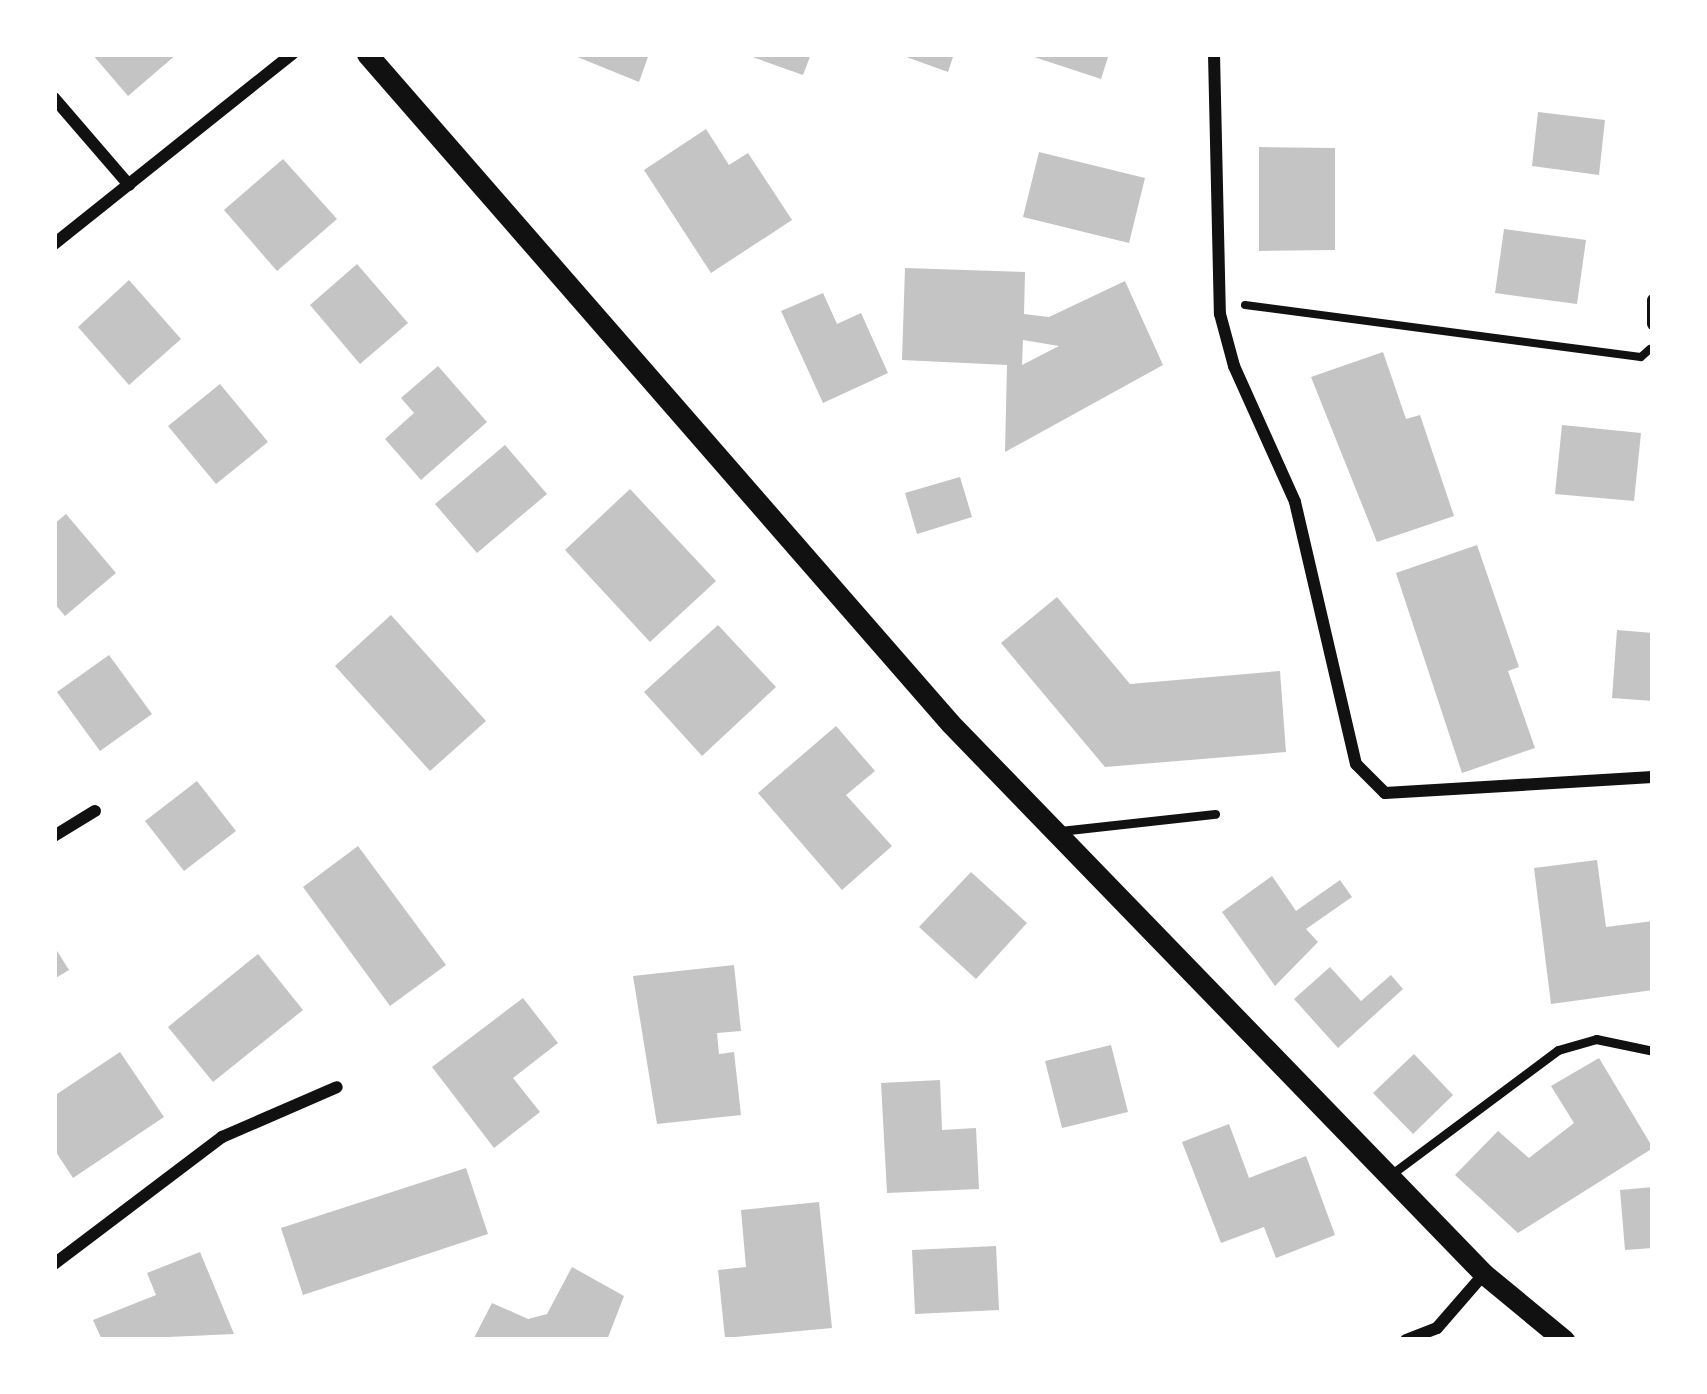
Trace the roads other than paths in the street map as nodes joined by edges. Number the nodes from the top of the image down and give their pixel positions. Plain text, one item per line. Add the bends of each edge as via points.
1 (292, 54) edge
2 (367, 54) edge
3 (1214, 54) edge
4 (54, 98) edge
5 (129, 185) junction
6 (54, 244) edge
7 (1653, 300) edge
8 (1653, 324) edge
9 (1653, 777) edge
10 (95, 811) dead end
11 (1215, 814) dead end
12 (1054, 831) junction
13 (54, 836) edge
14 (1653, 1051) edge
15 (337, 1087) dead end
16 (1389, 1176) junction
17 (54, 1264) edge
18 (1484, 1274) junction
19 (1406, 1340) edge
20 (1564, 1340) edge

1 - 5 street
2 - 12 street via 950,723
3 - 9 street via 1220,302 1234,366 1295,502 1356,764 1385,793
4 - 5 street
5 - 6 street
7 - 8 street
10 - 13 street
11 - 12 lane
12 - 16 street
14 - 16 lane via 1596,1039 1558,1050
15 - 17 street via 222,1137
16 - 18 street
18 - 19 street via 1437,1328
18 - 20 street

